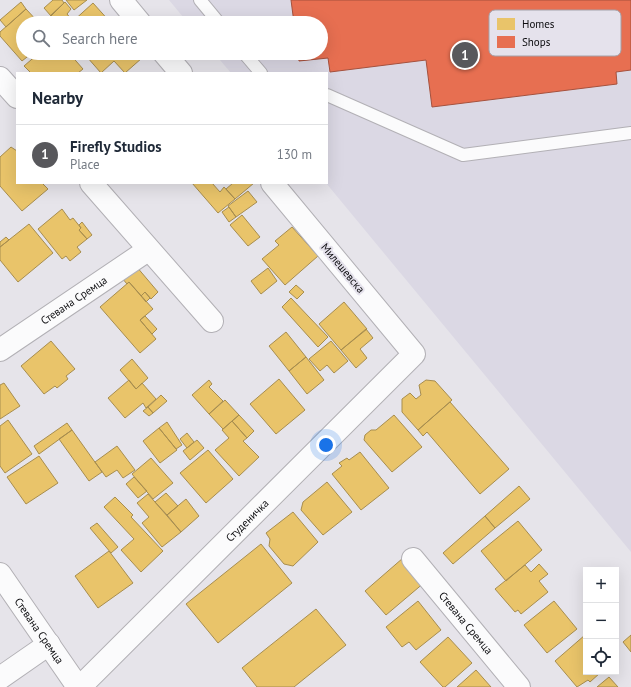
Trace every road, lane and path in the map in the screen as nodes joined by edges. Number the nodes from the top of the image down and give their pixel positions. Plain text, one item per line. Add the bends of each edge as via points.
1 (120, 0) edge
2 (200, 0) edge
3 (134, 16) edge
4 (214, 16) edge
5 (170, 60) edge
6 (250, 60) edge
7 (180, 72) edge
8 (260, 72) edge
9 (0, 78) edge
10 (328, 95) edge
11 (16, 96) edge
12 (631, 133) edge
13 (92, 184) edge
14 (273, 184) edge
15 (148, 250) junction
16 (212, 321) dead end
17 (0, 350) edge
18 (414, 354) joint
19 (413, 559) dead end
20 (0, 574) edge
21 (48, 644) junction
22 (0, 678) edge
23 (79, 687) edge
24 (519, 687) edge

1 - 3 street
2 - 4 lane
5 - 7 street
6 - 8 lane
9 - 11 street
10 - 12 lane via 462,155
13 - 15 street
14 - 18 street, Милешевска
15 - 16 street
15 - 17 street, Стевана Сремца
18 - 23 street, Студеничка
19 - 24 street, Стевана Сремца
20 - 21 street, Стевана Сремца
21 - 22 street
21 - 23 street, Стевана Сремца

